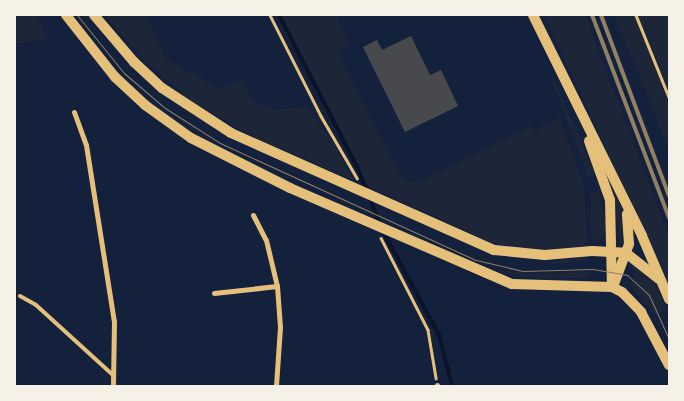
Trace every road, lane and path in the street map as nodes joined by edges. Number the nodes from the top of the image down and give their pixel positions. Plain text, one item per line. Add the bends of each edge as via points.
1 (66, 15) edge
2 (94, 15) edge
3 (270, 15) edge
4 (533, 15) edge
5 (636, 15) edge
6 (669, 97) edge
7 (74, 112) dead end
8 (583, 120) junction
9 (356, 187) junction
10 (626, 208) junction
11 (253, 215) dead end
12 (378, 230) dead end
13 (611, 250) junction
14 (626, 252) junction
15 (659, 279) junction
16 (277, 286) junction
17 (612, 287) junction
18 (214, 293) dead end
19 (20, 296) dead end
20 (669, 299) edge
21 (669, 365) edge
22 (113, 375) junction
23 (437, 385) edge
24 (113, 386) edge
25 (276, 386) edge

1 - 17 main road via 115,77 145,105 191,138 290,188 512,284
2 - 9 main road via 134,62 162,88 208,119
3 - 9 path via 321,116 356,176
4 - 8 main road
5 - 6 path
7 - 22 street via 86,145 114,321
8 - 10 main road
8 - 13 main road via 610,200
9 - 13 main road via 406,213 494,250 518,254
10 - 14 main road via 630,231
10 - 15 main road via 642,236
11 - 16 street via 266,240
12 - 23 path via 428,330
13 - 14 main road
13 - 17 main road
14 - 15 main road
14 - 17 main road
15 - 20 main road
16 - 18 street
16 - 25 street via 280,327
17 - 21 main road via 622,292 642,312
19 - 22 lane via 36,305
22 - 24 street

